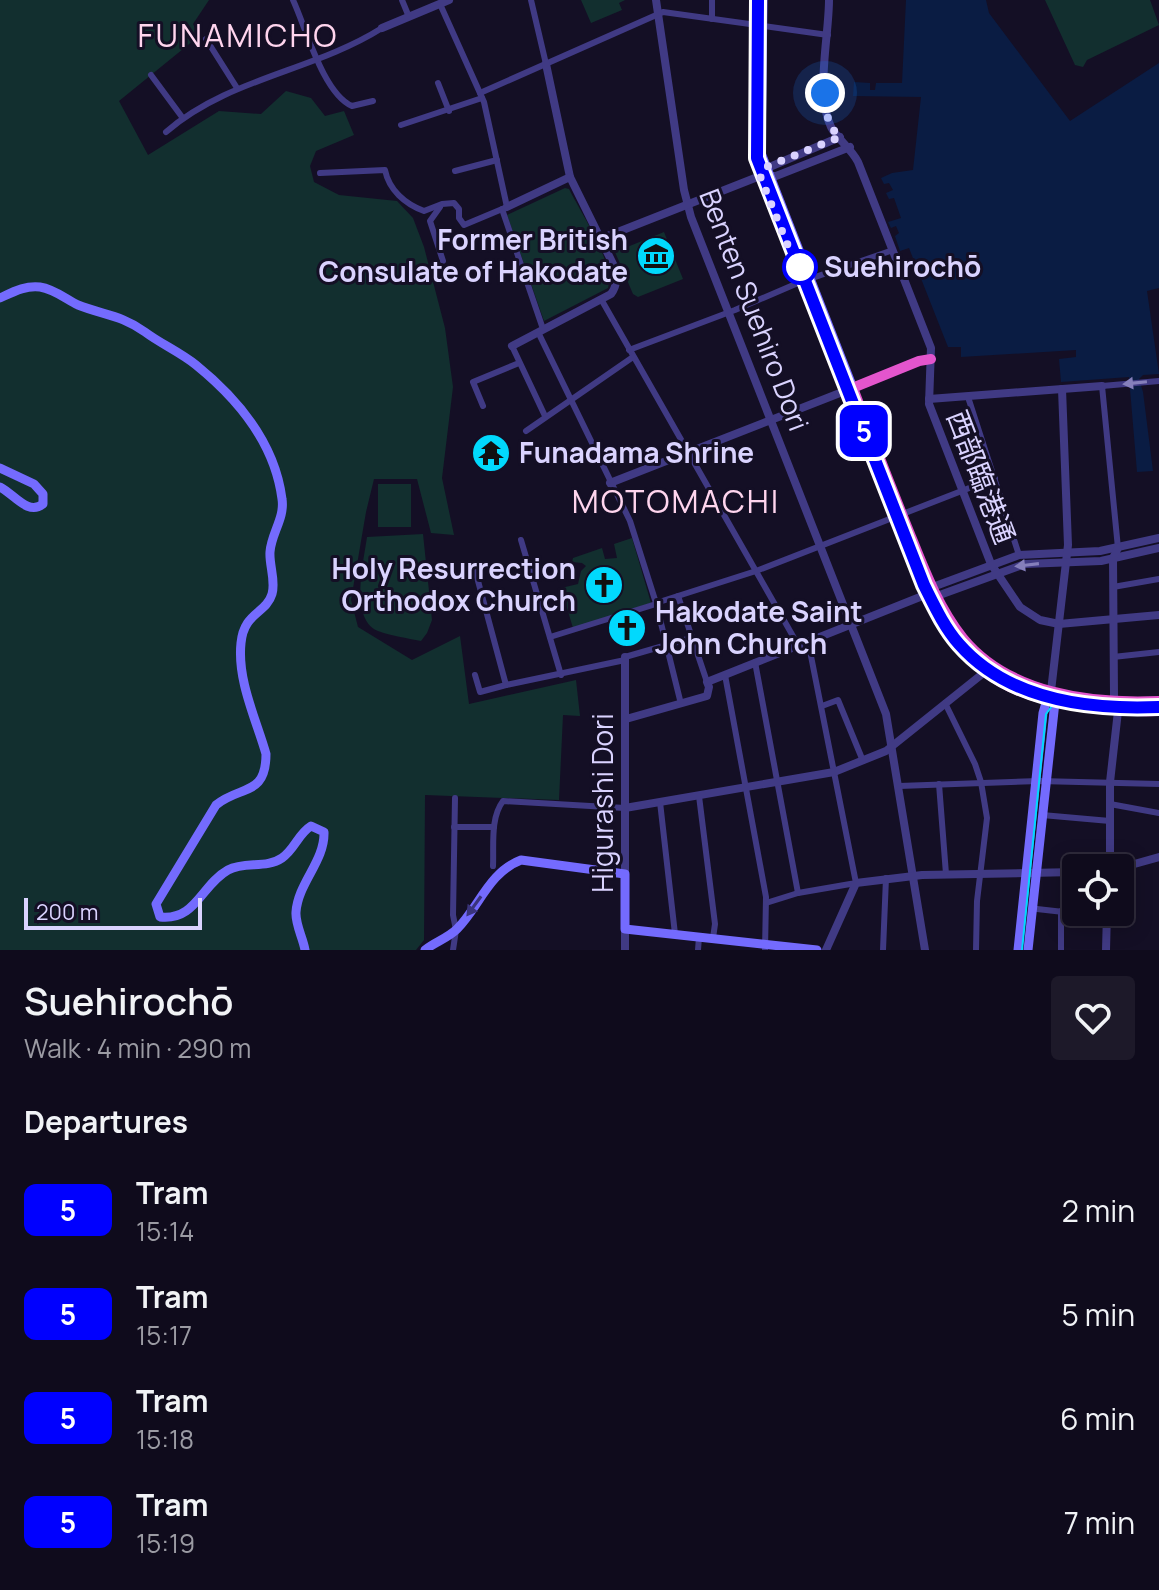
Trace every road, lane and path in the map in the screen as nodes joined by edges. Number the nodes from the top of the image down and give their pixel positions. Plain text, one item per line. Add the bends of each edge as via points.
1 (293, 0) edge
2 (402, 0) edge
3 (531, 0) edge
4 (656, 0) edge
5 (712, 0) edge
6 (756, 0) edge
7 (763, 0) edge
8 (829, 0) edge
9 (442, 1) edge
10 (658, 14) junction
11 (409, 17) junction
12 (712, 19) junction
13 (759, 25) junction
14 (382, 28) joint
15 (828, 35) junction
16 (206, 39) dead end
17 (317, 58) junction
18 (546, 64) junction
19 (151, 75) dead end
20 (438, 83) dead end
21 (237, 88) junction
22 (481, 96) junction
23 (373, 101) dead end
24 (449, 111) junction
25 (182, 117) junction
26 (401, 125) dead end
27 (166, 132) dead end
28 (840, 137) junction
29 (850, 147) junction
30 (497, 160) junction
31 (766, 167) junction
32 (455, 171) dead end
33 (320, 173) dead end
34 (570, 177) junction
35 (765, 177) junction
36 (442, 204) junction
37 (687, 204) junction
38 (504, 208) junction
39 (600, 239) junction
40 (893, 250) junction
41 (443, 261) dead end
42 (803, 281) junction
43 (0, 298) edge
44 (601, 299) junction
45 (729, 313) junction
46 (541, 331) junction
47 (512, 346) joint
48 (631, 353) junction
49 (931, 359) junction
50 (519, 363) junction
51 (1159, 381) edge
52 (1107, 386) junction
53 (849, 389) junction
54 (1062, 389) junction
55 (968, 397) junction
56 (570, 399) junction
57 (929, 399) junction
58 (483, 406) dead end
59 (545, 416) junction
60 (772, 421) junction
61 (526, 431) dead end
62 (689, 452) junction
63 (0, 468) edge
64 (995, 478) junction
65 (610, 483) junction
66 (0, 487) edge
67 (961, 490) junction
68 (898, 515) junction
69 (1159, 538) edge
70 (521, 540) dead end
71 (820, 546) junction
72 (1118, 548) junction
73 (1159, 548) edge
74 (1019, 555) junction
75 (1113, 558) junction
76 (1067, 559) junction
77 (991, 564) junction
78 (474, 566) dead end
79 (756, 571) junction
80 (997, 572) junction
81 (1159, 579) edge
82 (1113, 587) junction
83 (931, 593) junction
84 (678, 596) junction
85 (656, 604) junction
86 (1159, 615) edge
87 (1113, 619) junction
88 (851, 624) junction
89 (1059, 624) junction
90 (550, 637) junction
91 (691, 638) junction
92 (808, 641) junction
93 (666, 644) junction
94 (798, 645) junction
95 (1159, 652) edge
96 (1113, 657) junction
97 (625, 658) junction
98 (755, 662) junction
99 (986, 671) junction
100 (475, 675) dead end
101 (561, 675) junction
102 (725, 675) junction
103 (707, 682) junction
104 (506, 685) junction
105 (1050, 697) junction
106 (1159, 701) edge
107 (945, 703) junction
108 (681, 704) junction
109 (822, 706) junction
110 (1117, 706) junction
111 (1159, 711) edge
112 (626, 719) junction
113 (893, 745) junction
114 (863, 761) junction
115 (834, 772) junction
116 (981, 782) junction
117 (1040, 782) junction
118 (1110, 782) junction
119 (777, 783) junction
120 (939, 784) junction
121 (1159, 784) edge
122 (899, 786) junction
123 (744, 788) junction
124 (699, 796) junction
125 (455, 798) dead end
126 (660, 802) junction
127 (1110, 804) junction
128 (625, 808) junction
129 (1159, 813) edge
130 (1037, 815) junction
131 (1110, 821) junction
132 (454, 827) junction
133 (494, 827) junction
134 (1110, 854) edge
135 (1159, 857) edge
136 (1134, 864) edge
137 (493, 866) dead end
138 (1031, 872) junction
139 (1062, 872) edge
140 (981, 873) junction
141 (625, 874) junction
142 (946, 874) junction
143 (913, 875) junction
144 (886, 878) junction
145 (856, 883) junction
146 (798, 893) junction
147 (766, 903) junction
148 (1037, 909) dead end
149 (1061, 911) joint
150 (1104, 926) edge
151 (625, 929) junction
152 (456, 930) junction
153 (675, 934) junction
154 (699, 937) junction
155 (713, 938) junction
156 (765, 947) edge
157 (305, 950) edge
158 (425, 950) edge
159 (453, 950) edge
160 (625, 950) edge
161 (698, 950) edge
162 (817, 950) edge
163 (826, 950) edge
164 (883, 950) edge
165 (925, 950) edge
166 (976, 950) edge
167 (1018, 950) edge
168 (1028, 950) edge
169 (1061, 950) edge
170 (1106, 950) edge

1 - 17 street
2 - 11 street
3 - 18 street
4 - 10 street, Benten Suehiro Dori
5 - 12 street
6 - 13 main road
7 - 13 main road
8 - 15 street, 西部臨港通
9 - 11 street
9 - 22 street
10 - 12 street
10 - 18 street
10 - 37 street, Benten Suehiro Dori
11 - 14 street
12 - 13 street
13 - 15 street
13 - 31 main road via 760,147
13 - 35 main road via 753,149
14 - 17 street
15 - 28 street, 西部臨港通 via 826,110
16 - 21 street
17 - 21 street
17 - 23 street via 347,104
18 - 22 street
18 - 34 street
19 - 25 street
20 - 24 street
21 - 25 street
22 - 24 street
22 - 30 street
24 - 26 street
25 - 27 street
28 - 29 street, 西部臨港通
28 - 31 street
29 - 35 street
29 - 40 street, 西部臨港通
30 - 32 street
30 - 38 street
31 - 35 main road
33 - 36 street via 385,170 393,190 411,206 424,211
34 - 38 street
34 - 39 street
35 - 37 street
35 - 42 main road
36 - 38 street via 457,205 464,225
36 - 41 street via 430,221
37 - 39 street
37 - 45 street, Benten Suehiro Dori
38 - 46 street
39 - 44 street via 614,266 616,285
40 - 42 street
40 - 49 street, 西部臨港通
42 - 45 street
42 - 53 main road
43 - 157 main road via 42,287 129,320 213,380 264,444 283,500 270,550 274,591 247,621 240,652 266,767 255,787 216,805 174,871 156,911 171,918 187,912 230,869 279,860 303,831 318,827 324,842 296,910
44 - 46 street
44 - 48 street
45 - 48 street
45 - 60 street, Benten Suehiro Dori
46 - 47 street
46 - 56 street
47 - 50 street
48 - 56 street
48 - 62 street
49 - 53 highway
49 - 57 street, 西部臨港通
50 - 58 street via 473,382
50 - 59 street
51 -> 52 street
52 - 54 street
52 - 72 street
53 - 60 street
53 - 68 highway
54 - 55 street
54 - 76 street
55 - 57 street
55 - 64 street
56 - 59 street
56 - 65 street
57 - 67 street, 西部臨港通
59 - 61 street
60 - 62 street
60 - 71 street, Benten Suehiro Dori
62 - 65 street
62 - 79 street
63 - 66 main road via 34,484 43,494 43,504 31,509
64 - 67 street
64 - 74 street
65 - 85 street via 630,521
67 - 68 street
67 - 77 street, 西部臨港通
68 - 71 street
68 - 83 highway
69 - 72 street
70 - 90 street
71 - 79 street
71 - 88 street, Benten Suehiro Dori
72 - 75 street
72 - 76 street
73 - 75 street
74 - 76 street
74 - 77 street
75 - 76 street
75 - 82 street
76 -> 80 street
76 - 89 street
77 - 80 street, 西部臨港通
77 - 83 street
78 - 104 street
79 - 84 street
79 - 94 street
80 - 83 street
80 - 89 street, 西部臨港通 via 1026,613
81 - 82 street
82 - 87 street
83 - 88 street
83 - 99 highway via 953,640
83 - 105 highway via 982,656
84 - 85 street
84 - 91 street
85 - 90 street
85 - 93 street
86 - 87 street
87 - 89 street
87 - 96 street
88 - 92 street
88 - 113 street, Benten Suehiro Dori
89 - 105 street
90 - 101 street
91 - 93 street
91 - 103 street
92 - 94 street
92 - 109 street
93 - 97 street
93 - 108 street
94 - 98 street
95 - 96 street
96 - 110 street
97 - 101 street
97 - 112 street, Higurashi Dori
98 - 102 street
98 - 119 street
99 - 105 highway via 1010,687
99 - 107 street
100 - 104 street via 480,692
101 - 104 street
102 - 103 street
102 - 123 street
103 - 108 street via 707,696
105 - 110 highway
105 - 117 main road
106 - 110 highway
107 - 113 street
107 - 116 street
108 - 112 street
109 - 114 street via 838,700
109 - 115 street
110 - 111 highway
110 - 118 street
112 - 128 street, Higurashi Dori
113 - 114 street
113 - 122 street, Benten Suehiro Dori
114 - 115 street
115 - 119 street
115 - 145 street
116 - 117 street
116 - 120 street
116 - 140 street via 987,818
117 - 118 street
117 - 130 main road
118 - 121 street
118 - 127 street
119 - 123 street
119 - 146 street
120 - 122 street
120 - 142 street
122 - 143 street, Benten Suehiro Dori
123 - 124 street
123 - 147 street
124 - 126 street
124 - 155 street
125 - 132 street
126 - 128 street
126 - 153 street
127 - 129 street
127 - 131 street
128 - 133 street via 503,801
128 - 141 street, Higurashi Dori
130 - 131 street
130 - 138 main road
131 - 134 street
132 - 133 street
132 - 152 street
133 - 137 street
135 - 136 street
138 - 139 street
138 - 140 street
138 - 167 main road
138 - 168 main road
140 - 142 street
140 - 166 street
141 - 151 main road, Higurashi Dori
141 -> 152 main road via 521,860 493,880
142 - 143 street
143 - 144 street
143 - 165 street, Benten Suehiro Dori
144 - 145 street
144 - 164 street
145 - 146 street
145 - 163 street
146 - 147 street
147 - 156 street
148 - 149 street
149 - 169 street
150 - 170 street
151 - 153 main road
151 - 160 street, Higurashi Dori
152 - 158 main road
152 - 159 street
153 - 154 main road
154 - 155 main road
154 - 161 street
155 - 156 main road
156 - 162 main road

